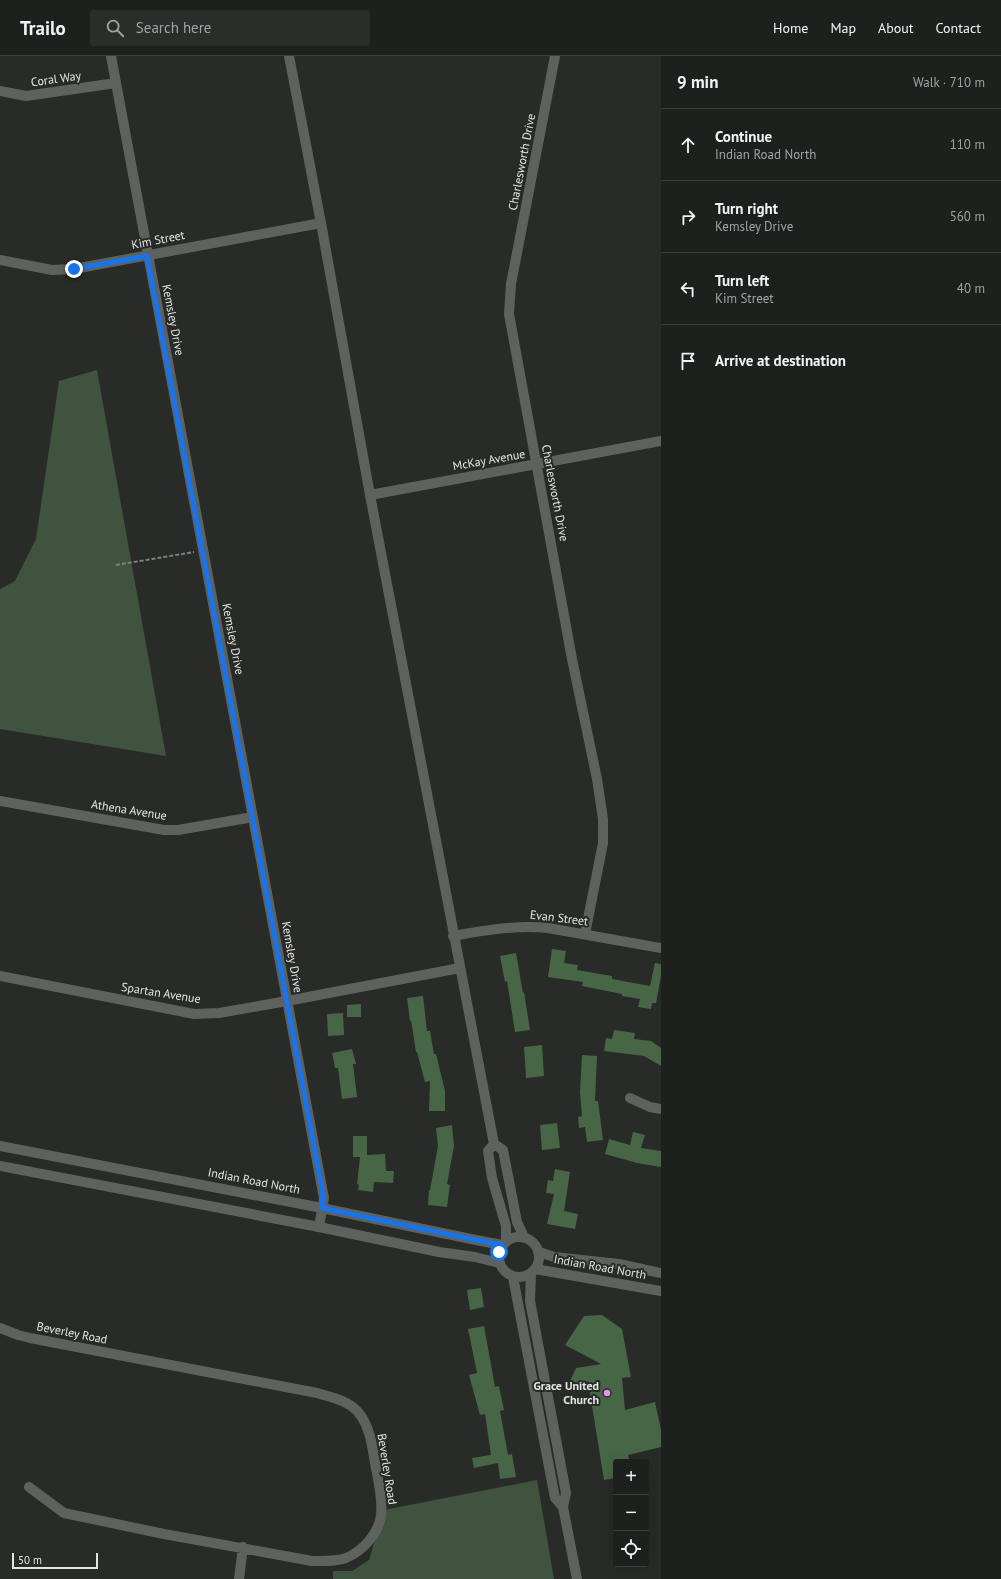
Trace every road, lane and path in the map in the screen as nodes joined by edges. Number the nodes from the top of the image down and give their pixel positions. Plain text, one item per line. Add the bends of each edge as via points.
1 (111, 56) edge
2 (289, 56) edge
3 (555, 56) edge
4 (116, 83) junction
5 (0, 91) edge
6 (321, 223) junction
7 (147, 256) junction
8 (0, 260) edge
9 (661, 441) edge
10 (536, 464) junction
11 (370, 495) junction
12 (203, 550) junction
13 (116, 565) dead end
14 (0, 801) edge
15 (253, 817) junction
16 (585, 934) junction
17 (453, 936) junction
18 (661, 948) edge
19 (460, 968) junction
20 (0, 976) edge
21 (287, 1001) junction
22 (630, 1098) dead end
23 (661, 1109) edge
24 (494, 1144) junction
25 (0, 1146) edge
26 (0, 1166) edge
27 (322, 1208) junction
28 (320, 1227) junction
29 (524, 1237) junction
30 (504, 1243) junction
31 (538, 1252) junction
32 (499, 1263) junction
33 (533, 1271) junction
34 (661, 1273) edge
35 (513, 1277) junction
36 (661, 1291) edge
37 (0, 1328) edge
38 (29, 1488) dead end
39 (563, 1507) junction
40 (243, 1547) junction
41 (239, 1579) edge
42 (576, 1579) edge

1 - 4 street, Kemsley Drive
2 - 6 street
3 - 10 street, Charlesworth Drive via 509,305 510,324
4 - 5 street, Coral Way via 26,96
4 - 7 street, Kemsley Drive
6 - 7 street, Kim Street
6 - 11 street
7 - 8 street, Kim Street via 62,270
7 - 12 street, Kemsley Drive
9 - 10 street, McKay Avenue
10 - 11 street, McKay Avenue
10 - 16 street, Charlesworth Drive via 603,819 603,843
11 - 17 street
12 - 13 path
12 - 15 street, Kemsley Drive
14 - 15 street, Athena Avenue via 164,830 178,830
15 - 21 street, Kemsley Drive
16 - 17 street, Evan Street via 525,926
16 - 18 street, Evan Street
17 - 19 street
19 - 21 street, Spartan Avenue
19 - 24 street
20 - 21 street, Spartan Avenue via 194,1014
21 - 27 street, Kemsley Drive via 323,1194
22 - 23 street
24 - 29 street via 503,1150 517,1222
24 - 30 street via 488,1152 506,1226
25 - 27 street, Indian Road North
26 - 28 street
27 - 28 street, Kemsley Drive
27 - 30 street, Indian Road North via 471,1239
28 - 32 street
29 - 30 street, Indian Road North via 515,1237
29 - 31 street, Indian Road North via 533,1243
30 - 32 street via 499,1252
31 - 33 street, Indian Road North via 539,1261
31 - 34 street, Indian Road North via 554,1257 627,1265
32 - 35 street via 503,1271
33 - 35 street, Indian Road North via 526,1277
33 - 36 street, Indian Road North
33 - 39 street via 530,1300 566,1493
35 - 39 street via 555,1498
37 - 40 street, Beverley Road via 30,1338 316,1393 342,1401 358,1411 369,1433 380,1494 381,1515 375,1532 368,1541 354,1554 334,1560 312,1561
38 - 40 street, Beverley Road via 64,1513
39 - 42 street
40 - 41 street

